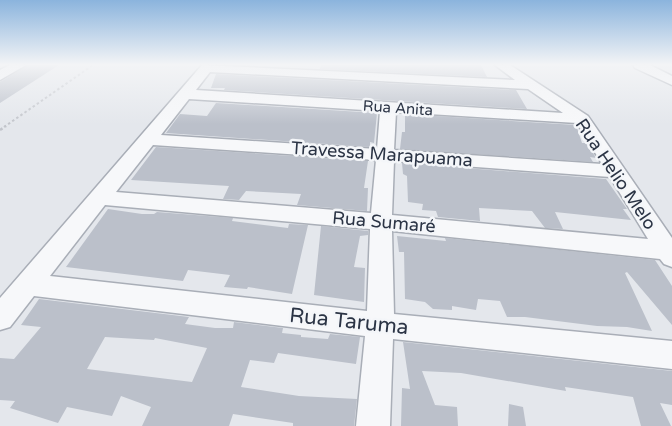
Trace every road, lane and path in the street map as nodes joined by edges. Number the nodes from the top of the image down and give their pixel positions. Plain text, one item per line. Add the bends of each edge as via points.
1 (65, 85) edge
2 (192, 85) edge
3 (289, 85) edge
4 (534, 85) edge
5 (185, 94) junction
6 (283, 99) junction
7 (388, 107) junction
8 (582, 119) junction
9 (0, 130) edge
10 (148, 139) junction
11 (384, 154) junction
12 (616, 171) junction
13 (100, 198) junction
14 (381, 222) junction
15 (669, 254) edge
16 (27, 284) junction
17 (0, 318) edge
18 (380, 325) junction
19 (672, 354) edge
20 (373, 426) edge

1 - 9 path
2 - 5 street
3 - 6 street
4 - 8 street, Rua Helio Melo
5 - 6 street, Rua Anita
5 - 10 street
6 - 7 street, Rua Anita
7 - 8 street, Rua Anita
7 - 11 street
8 - 12 street, Rua Helio Melo
10 - 11 street, Travessa Marapuama
10 - 13 street
11 - 12 street, Travessa Marapuama
11 - 14 street
12 - 15 street, Rua Helio Melo
13 - 14 street, Rua Sumaré
13 - 16 street
14 - 15 street, Rua Sumaré
14 - 18 street
16 - 17 street
16 - 18 street, Rua Taruma
18 - 19 street, Rua Taruma
18 - 20 street

